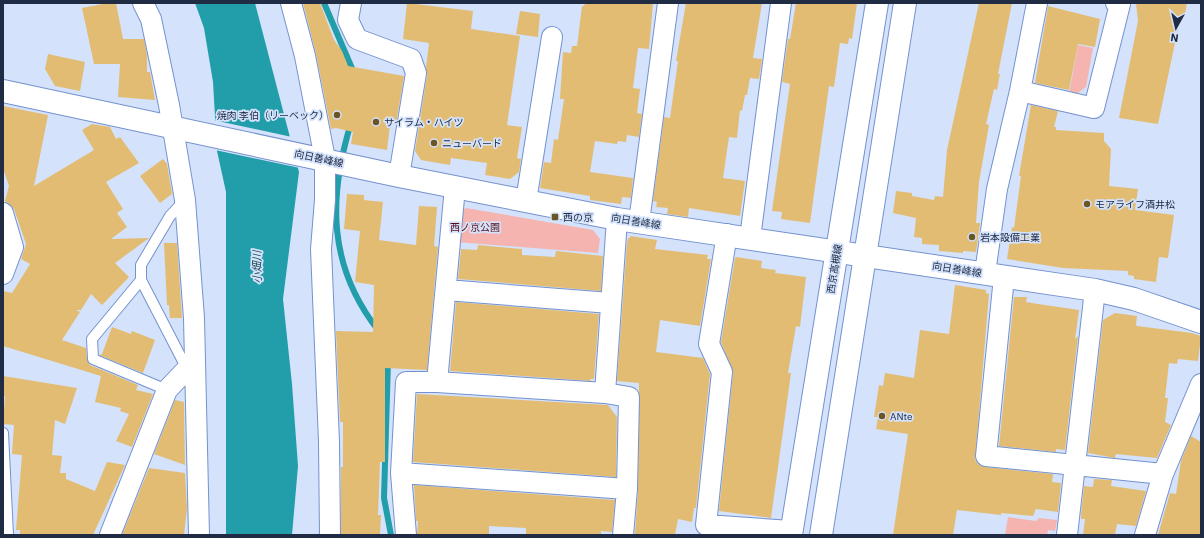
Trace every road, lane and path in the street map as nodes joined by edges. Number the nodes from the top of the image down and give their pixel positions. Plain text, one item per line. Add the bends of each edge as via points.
1 (143, 3) edge
2 (291, 3) edge
3 (351, 3) edge
4 (668, 3) edge
5 (781, 3) edge
6 (877, 3) edge
7 (905, 3) edge
8 (1036, 3) edge
9 (1116, 3) edge
10 (552, 37) dead end
11 (3, 91) edge
12 (1020, 91) junction
13 (182, 130) junction
14 (332, 161) junction
15 (399, 176) junction
16 (455, 187) junction
17 (185, 200) junction
18 (526, 201) junction
19 (3, 213) edge
20 (617, 219) junction
21 (639, 222) junction
22 (727, 234) junction
23 (750, 238) junction
24 (837, 250) junction
25 (865, 254) junction
26 (3, 274) edge
27 (995, 275) junction
28 (141, 280) junction
29 (446, 290) junction
30 (1096, 290) junction
31 (610, 303) junction
32 (1201, 322) edge
33 (191, 369) junction
34 (437, 382) junction
35 (1201, 384) edge
36 (167, 390) junction
37 (605, 393) junction
38 (3, 432) edge
39 (1075, 465) junction
40 (400, 473) junction
41 (1163, 474) junction
42 (627, 489) junction
43 (791, 533) edge
44 (8, 535) edge
45 (110, 535) edge
46 (199, 535) edge
47 (330, 535) edge
48 (406, 535) edge
49 (623, 535) edge
50 (821, 535) edge
51 (1067, 535) edge
52 (1145, 535) edge

1 - 13 street via 151,18
2 - 14 street
3 - 15 street via 348,20 357,39 411,59 416,73
4 - 21 street
5 - 23 street
6 - 24 main road, 西京高槻線
7 - 25 main road
8 - 12 street
9 - 12 street via 1120,4 1094,108
10 - 18 street
11 - 13 main road, 向日善峰線
12 - 27 street via 997,189
13 - 14 main road, 向日善峰線
13 - 17 street via 176,150
14 - 15 main road, 向日善峰線
14 - 47 street via 325,200 321,249
15 - 16 main road, 向日善峰線
16 - 18 main road, 向日善峰線
16 - 29 street
17 - 28 lane via 170,216 141,265
17 - 33 street via 194,318
18 - 20 main road, 向日善峰線
19 - 26 street via 13,247
20 - 21 main road, 向日善峰線
20 - 31 street
21 - 22 main road, 向日善峰線
22 - 23 main road, 向日善峰線
22 - 43 street via 709,344 722,372 706,525
23 - 24 main road, 向日善峰線
24 - 25 main road, 向日善峰線
24 - 43 main road, 西京高槻線
25 - 27 main road, 向日善峰線
25 - 50 main road
27 - 30 main road, 向日善峰線
27 - 39 street via 986,456
28 - 33 lane
28 - 36 lane via 92,339 93,359
29 - 31 street
29 - 34 street
30 - 32 main road, 向日善峰線 via 1134,299
30 - 39 street
31 - 37 street
33 - 36 street
33 - 46 street
34 - 37 street
34 - 40 street via 406,382
35 - 41 street
36 - 45 street
37 - 42 street via 629,398
38 - 44 lane
39 - 41 street
39 - 51 street
40 - 42 street
40 - 48 street
41 - 52 street
42 - 49 street

